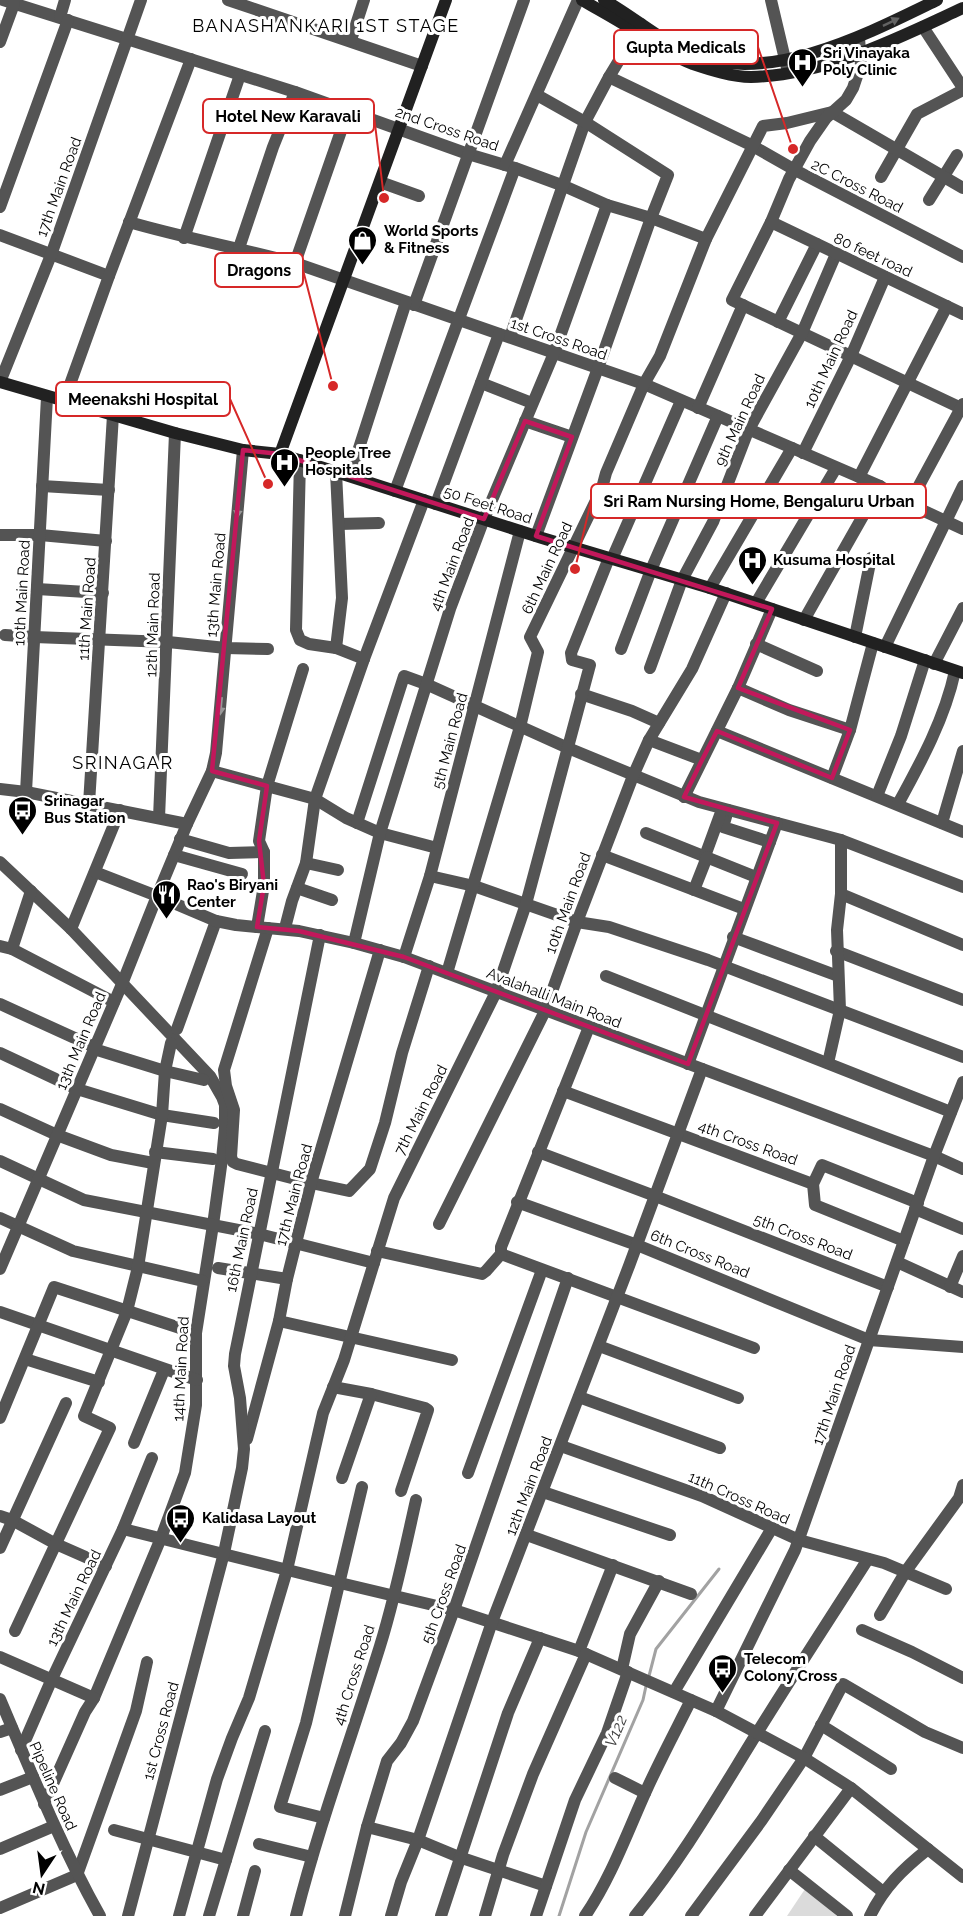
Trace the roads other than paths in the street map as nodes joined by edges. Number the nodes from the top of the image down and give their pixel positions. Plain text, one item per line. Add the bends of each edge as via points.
1 (65, 0) edge
2 (141, 0) edge
3 (228, 0) edge
4 (364, 0) edge
5 (446, 0) edge
6 (524, 0) edge
7 (580, 0) edge
8 (604, 0) edge
9 (771, 0) edge
10 (937, 0) edge
11 (9, 2) edge
12 (963, 9) edge
13 (64, 19) junction
14 (922, 27) junction
15 (639, 28) junction
16 (859, 38) junction
17 (128, 39) junction
18 (351, 40) junction
19 (0, 42) edge
20 (862, 54) junction
21 (191, 59) junction
22 (786, 60) junction
23 (422, 66) junction
24 (726, 68) junction
25 (788, 72) junction
26 (240, 75) junction
27 (609, 77) junction
28 (963, 89) edge
29 (295, 92) junction
30 (537, 94) junction
31 (348, 111) junction
32 (832, 112) junction
33 (585, 122) junction
34 (399, 128) junction
35 (752, 145) junction
36 (897, 150) junction
37 (468, 154) junction
38 (957, 155) dead end
39 (510, 166) junction
40 (795, 170) junction
41 (881, 177) dead end
42 (944, 177) junction
43 (380, 182) junction
44 (564, 186) junction
45 (963, 188) edge
46 (419, 196) dead end
47 (929, 200) dead end
48 (607, 205) junction
49 (0, 207) edge
50 (651, 218) junction
51 (129, 222) junction
52 (771, 222) junction
53 (0, 235) edge
54 (184, 238) junction
55 (706, 239) junction
56 (817, 244) junction
57 (238, 248) junction
58 (836, 254) junction
59 (51, 255) junction
60 (963, 257) edge
61 (295, 263) junction
62 (109, 276) junction
63 (885, 277) junction
64 (344, 280) junction
65 (737, 302) junction
66 (410, 304) junction
67 (948, 306) junction
68 (963, 314) edge
69 (459, 319) junction
70 (778, 322) junction
71 (802, 333) junction
72 (504, 336) junction
73 (554, 353) junction
74 (851, 356) junction
75 (598, 368) junction
76 (0, 382) edge
77 (481, 383) junction
78 (908, 383) junction
79 (644, 384) junction
80 (47, 397) junction
81 (681, 400) junction
82 (64, 401) junction
83 (532, 403) junction
84 (962, 407) edge
85 (698, 408) junction
86 (113, 415) junction
87 (718, 416) junction
88 (525, 421) junction
89 (748, 431) junction
90 (175, 433) junction
91 (572, 437) junction
92 (243, 450) junction
93 (797, 451) junction
94 (280, 454) junction
95 (300, 460) junction
96 (836, 468) junction
97 (336, 472) junction
98 (350, 476) junction
99 (859, 477) junction
100 (42, 486) junction
101 (880, 486) junction
102 (963, 486) edge
103 (109, 490) junction
104 (395, 491) junction
105 (423, 500) junction
106 (436, 504) junction
107 (909, 504) junction
108 (484, 519) junction
109 (946, 522) junction
110 (379, 523) dead end
111 (339, 524) junction
112 (963, 529) edge
113 (520, 531) junction
114 (0, 535) edge
115 (40, 536) junction
116 (536, 536) junction
117 (106, 542) junction
118 (573, 547) junction
119 (610, 558) junction
120 (871, 558) dead end
121 (651, 570) junction
122 (682, 579) junction
123 (710, 588) junction
124 (37, 589) junction
125 (103, 593) junction
126 (726, 593) junction
127 (756, 603) junction
128 (963, 608) edge
129 (772, 609) junction
130 (804, 620) junction
131 (5, 635) dead end
132 (34, 637) junction
133 (855, 637) junction
134 (100, 639) junction
135 (168, 642) junction
136 (756, 644) junction
137 (879, 645) junction
138 (226, 648) junction
139 (330, 648) junction
140 (268, 649) dead end
141 (621, 649) dead end
142 (364, 659) junction
143 (929, 662) junction
144 (303, 669) dead end
145 (650, 669) dead end
146 (817, 671) dead end
147 (959, 672) edge
148 (426, 684) junction
149 (738, 688) junction
150 (581, 694) junction
151 (476, 706) junction
152 (659, 723) junction
153 (520, 727) junction
154 (850, 730) junction
155 (717, 731) junction
156 (649, 740) junction
157 (568, 748) junction
158 (963, 751) edge
159 (702, 760) junction
160 (212, 771) junction
161 (633, 776) junction
162 (832, 778) junction
163 (267, 786) junction
164 (0, 789) edge
165 (26, 792) junction
166 (877, 796) junction
167 (684, 797) junction
168 (315, 799) junction
169 (89, 804) junction
170 (898, 804) junction
171 (120, 810) junction
172 (725, 810) junction
173 (159, 818) junction
174 (357, 823) junction
175 (777, 823) junction
176 (942, 823) junction
177 (187, 824) junction
178 (380, 832) junction
179 (963, 832) edge
180 (646, 833) dead end
181 (180, 839) junction
182 (841, 840) junction
183 (770, 842) junction
184 (437, 848) junction
185 (264, 852) junction
186 (174, 855) junction
187 (602, 855) junction
188 (706, 856) junction
189 (0, 862) edge
190 (306, 863) junction
191 (338, 870) dead end
192 (95, 872) junction
193 (242, 874) dead end
194 (430, 876) junction
195 (756, 877) junction
196 (474, 886) junction
197 (963, 887) edge
198 (297, 888) junction
199 (694, 890) junction
200 (31, 891) junction
201 (841, 894) junction
202 (158, 896) junction
203 (332, 900) dead end
204 (526, 904) junction
205 (744, 909) junction
206 (216, 921) junction
207 (576, 922) junction
208 (263, 928) junction
209 (285, 928) junction
210 (71, 929) junction
211 (320, 935) junction
212 (733, 938) junction
213 (354, 943) junction
214 (963, 945) edge
215 (6, 948) edge
216 (380, 950) junction
217 (837, 951) junction
218 (404, 957) junction
219 (429, 966) junction
220 (723, 966) junction
221 (447, 973) junction
222 (606, 975) dead end
223 (838, 976) junction
224 (122, 984) junction
225 (496, 992) junction
226 (963, 1000) edge
227 (114, 1002) junction
228 (0, 1004) edge
229 (840, 1010) junction
230 (545, 1011) junction
231 (706, 1014) junction
232 (589, 1027) junction
233 (177, 1029) dead end
234 (171, 1043) dead end
235 (94, 1049) junction
236 (0, 1053) edge
237 (963, 1057) edge
238 (828, 1063) junction
239 (688, 1064) junction
240 (702, 1069) junction
241 (165, 1071) junction
242 (204, 1080) dead end
243 (963, 1082) edge
244 (77, 1089) junction
245 (563, 1091) junction
246 (0, 1109) edge
247 (951, 1112) junction
248 (162, 1115) junction
249 (214, 1123) dead end
250 (678, 1133) junction
251 (57, 1135) junction
252 (538, 1152) junction
253 (934, 1156) junction
254 (154, 1157) junction
255 (213, 1159) dead end
256 (0, 1161) edge
257 (963, 1169) edge
258 (272, 1173) junction
259 (38, 1178) junction
260 (311, 1183) junction
261 (813, 1184) junction
262 (655, 1196) junction
263 (517, 1202) junction
264 (916, 1206) junction
265 (147, 1212) junction
266 (0, 1218) edge
267 (439, 1224) dead end
268 (18, 1226) junction
269 (213, 1226) junction
270 (963, 1229) edge
271 (259, 1234) junction
272 (904, 1241) junction
273 (297, 1245) junction
274 (637, 1245) junction
275 (378, 1251) junction
276 (504, 1256) junction
277 (963, 1256) edge
278 (897, 1262) junction
279 (374, 1263) junction
280 (138, 1267) junction
281 (218, 1268) dead end
282 (0, 1269) edge
283 (542, 1270) junction
284 (250, 1274) junction
285 (568, 1278) junction
286 (287, 1279) junction
287 (203, 1281) junction
288 (888, 1287) junction
289 (950, 1287) junction
290 (963, 1292) edge
291 (617, 1297) junction
292 (127, 1311) junction
293 (0, 1312) edge
294 (279, 1321) junction
295 (38, 1326) junction
296 (183, 1329) dead end
297 (350, 1338) junction
298 (869, 1340) junction
299 (598, 1346) junction
300 (963, 1347) edge
301 (754, 1348) dead end
302 (112, 1351) junction
303 (25, 1359) junction
304 (452, 1360) dead end
305 (164, 1370) junction
306 (197, 1380) junction
307 (99, 1382) junction
308 (333, 1388) junction
309 (371, 1394) junction
310 (579, 1398) junction
311 (738, 1398) dead end
312 (66, 1403) dead end
313 (0, 1418) edge
314 (134, 1443) dead end
315 (561, 1446) junction
316 (720, 1448) dead end
317 (244, 1449) junction
318 (152, 1458) dead end
319 (468, 1473) dead end
320 (342, 1478) dead end
321 (963, 1485) edge
322 (362, 1487) dead end
323 (401, 1491) dead end
324 (543, 1492) junction
325 (416, 1500) dead end
326 (6, 1518) edge
327 (772, 1528) junction
328 (123, 1529) junction
329 (527, 1535) junction
330 (670, 1535) dead end
331 (160, 1538) junction
332 (799, 1540) junction
333 (56, 1544) junction
334 (0, 1548) edge
335 (224, 1553) junction
336 (868, 1559) junction
337 (613, 1565) junction
338 (106, 1566) junction
339 (287, 1570) junction
340 (906, 1571) junction
341 (659, 1581) junction
342 (340, 1583) junction
343 (946, 1589) dead end
344 (691, 1594) dead end
345 (394, 1595) junction
346 (454, 1610) junction
347 (880, 1616) dead end
348 (492, 1622) junction
349 (15, 1630) dead end
350 (862, 1630) dead end
351 (540, 1638) junction
352 (582, 1653) junction
353 (0, 1657) edge
354 (147, 1662) dead end
355 (625, 1670) junction
356 (961, 1674) edge
357 (51, 1680) junction
358 (674, 1692) junction
359 (0, 1698) edge
360 (94, 1698) junction
361 (691, 1700) junction
362 (716, 1711) junction
363 (821, 1725) junction
364 (12, 1728) junction
365 (265, 1731) dead end
366 (0, 1732) edge
367 (758, 1733) junction
368 (963, 1748) edge
369 (21, 1750) junction
370 (804, 1758) junction
371 (891, 1769) dead end
372 (33, 1777) junction
373 (615, 1778) dead end
374 (851, 1788) junction
375 (0, 1790) edge
376 (645, 1793) junction
377 (45, 1804) junction
378 (324, 1818) junction
379 (54, 1826) junction
380 (367, 1827) junction
381 (114, 1830) dead end
382 (814, 1836) junction
383 (148, 1839) junction
384 (418, 1840) junction
385 (259, 1844) dead end
386 (0, 1849) edge
387 (928, 1849) junction
388 (197, 1852) junction
389 (312, 1857) junction
390 (459, 1857) junction
391 (226, 1860) junction
392 (499, 1870) junction
393 (789, 1870) junction
394 (255, 1871) dead end
395 (77, 1875) junction
396 (963, 1877) edge
397 (546, 1886) junction
398 (883, 1892) junction
399 (0, 1908) edge
400 (99, 1916) edge
401 (128, 1916) edge
402 (179, 1916) edge
403 (209, 1916) edge
404 (243, 1916) edge
405 (296, 1916) edge
406 (345, 1916) edge
407 (391, 1916) edge
408 (441, 1916) edge
409 (485, 1916) edge
410 (536, 1916) edge
411 (585, 1916) edge
412 (635, 1916) edge
413 (691, 1916) edge
414 (755, 1916) edge
415 (847, 1916) edge
416 (870, 1916) edge

1 - 13 street
2 - 17 street, 17th Main Road
3 - 18 street
4 - 18 street
5 - 23 main road
6 - 37 street
7 - 15 main road
7 - 30 street
8 - 15 main road
9 - 22 street
16 -> 10 main road
11 - 13 street, 2nd Cross Road
11 - 19 street
12 - 14 main road
13 - 17 street, 2nd Cross Road
13 - 49 street
14 - 20 main road
14 - 28 street
15 - 24 main road via 665,50 691,63
15 - 27 street
16 - 20 street
16 - 22 main road
17 - 21 street, 2nd Cross Road
17 - 59 street, 17th Main Road
18 - 23 street
20 - 25 main road
20 - 32 street via 853,88
21 - 26 street, 2nd Cross Road
21 - 51 street
22 - 24 main road
22 - 25 street
23 - 34 main road
24 - 25 main road via 750,77
26 - 29 street, 2nd Cross Road
26 - 54 street
27 - 33 street
27 - 35 street, 2C Cross Road
28 - 36 street via 917,114
29 - 31 street, 2nd Cross Road
29 - 57 street
30 - 33 street
30 - 39 street
31 - 34 street, 2nd Cross Road
31 - 61 street
32 - 35 street, 6th Main Road via 762,126
32 - 36 street
32 - 40 street
33 - 44 street
33 - 50 street via 668,175
34 - 37 street, 2nd Cross Road
34 - 43 main road
35 - 40 street, 2C Cross Road
35 - 55 street, 6th Main Road
36 - 41 street
36 - 42 street
37 - 39 street, 2nd Cross Road
37 - 66 street
38 - 42 street
39 - 44 street, 2nd Cross Road
39 - 69 street
40 - 52 street
40 - 60 street, 2C Cross Road
42 - 45 street
42 - 47 street
43 - 46 street
43 - 64 main road
44 - 48 street, 2nd Cross Road
44 - 72 street
48 - 50 street, 2nd Cross Road
48 - 73 street, 4th Main Road
50 - 55 street, 2nd Cross Road
50 - 75 street
51 - 54 street, 1st Cross Road
51 - 62 street
52 - 56 street, 80 feet road
52 - 65 street
53 - 59 street
54 - 57 street, 1st Cross Road
55 - 79 street, 6th Main Road via 660,356
56 - 58 street, 80 feet road
56 - 70 street
57 - 61 street, 1st Cross Road
58 - 63 street, 80 feet road
58 - 71 street, 9th Main Road
59 - 62 street
59 - 76 street, 17th Main Road
61 - 64 street, 1st Cross Road
62 - 82 street
63 - 67 street, 80 feet road
63 - 74 street, 10th Main Road
64 - 66 street, 1st Cross Road
64 - 94 main road
65 - 70 street
65 - 85 street
66 - 69 street, 1st Cross Road
66 - 98 street
67 - 68 street, 80 feet road
67 - 78 street
69 - 72 street, 1st Cross Road
69 - 104 street
70 - 71 street
71 - 74 street
71 - 89 street, 9th Main Road
72 - 73 street, 1st Cross Road
72 - 77 street
73 - 75 street, 1st Cross Road
73 - 83 street, 4th Main Road
74 - 78 street
74 - 93 street, 10th Main Road
75 - 79 street, 1st Cross Road
75 - 91 street
76 - 80 main road, 50 Feet Road
77 - 83 street
77 - 106 street
78 - 84 street
78 - 99 street
79 - 81 street, 1st Cross Road
79 - 118 street, 6th Main Road via 602,488
80 - 82 main road, 50 Feet Road
80 - 100 street, 10th Main Road
81 - 85 street, 1st Cross Road
81 - 119 street
82 - 86 main road, 50 Feet Road
83 - 88 street, 4th Main Road
84 - 107 street
85 - 87 street, 1st Cross Road
86 - 90 main road, 50 Feet Road
86 - 103 street, 11th Main Road
87 - 89 street, 1st Cross Road
87 - 121 street
88 - 91 street
88 - 108 street, 4th Main Road
89 - 93 street, 1st Cross Road
89 - 122 street, 9th Main Road via 713,522
90 - 92 main road, 50 Feet Road
90 - 135 street, 12th Main Road
91 - 116 street
92 - 94 main road, 50 Feet Road
92 -> 138 street, 13th Main Road
93 - 96 street, 1st Cross Road
93 - 123 street, 10th Main Road
94 - 95 main road, 50 Feet Road
95 - 97 main road, 50 Feet Road
95 - 139 street via 296,630 300,640 309,645
96 - 99 street, 1st Cross Road
96 - 127 street
97 - 98 main road, 50 Feet Road
97 - 111 street
98 - 104 main road, 50 Feet Road
99 - 101 street, 1st Cross Road
100 - 103 street
100 - 115 street, 10th Main Road
101 - 107 street, 1st Cross Road
101 - 130 street
102 - 109 street
103 - 117 street, 11th Main Road
104 - 105 main road, 50 Feet Road
105 - 106 main road, 50 Feet Road
105 - 142 street
106 - 108 main road, 50 Feet Road
107 - 109 street, 1st Cross Road
108 - 113 main road, 50 Feet Road
108 - 148 street, 4th Main Road
109 - 112 street, 1st Cross Road
109 - 137 street
110 - 111 street
111 - 139 street via 342,598
113 - 116 main road, 50 Feet Road
113 - 151 street, 5th Main Road
114 - 115 street
115 - 117 street
115 - 124 street, 10th Main Road
116 - 118 main road, 50 Feet Road
117 - 125 street, 11th Main Road
118 - 119 main road, 50 Feet Road
118 - 153 street, 6th Main Road via 530,637 538,652
119 - 121 main road, 50 Feet Road
119 - 150 street, 7th Main Road via 571,652 572,660 590,665
120 - 133 street
121 - 122 main road, 50 Feet Road
121 - 141 street
122 - 123 main road, 50 Feet Road
122 - 145 street, 9th Main Road
123 - 126 main road, 50 Feet Road
124 - 125 street
124 - 132 street, 10th Main Road
125 - 134 street, 11th Main Road
126 - 127 main road, 50 Feet Road
126 - 152 street, 10th Main Road via 692,669
127 - 129 main road, 50 Feet Road
128 - 143 street
129 - 130 main road, 50 Feet Road
129 - 136 street
130 - 133 main road, 50 Feet Road
131 - 132 street
132 - 134 street
132 - 165 street, 10th Main Road
133 - 137 main road, 50 Feet Road
134 - 135 street
134 - 169 street, 11th Main Road
135 - 138 street
135 - 173 street, 12th Main Road
136 - 146 street
136 - 149 street
137 - 143 main road, 50 Feet Road
137 - 154 street
138 - 140 street
138 -> 160 street, 13th Main Road
139 - 142 street
142 - 168 street
143 - 147 main road, 50 Feet Road
143 - 166 street
144 - 163 street
147 - 170 street via 920,764
148 - 151 street
148 - 174 street via 404,676
148 - 178 street, 4th Main Road
149 - 154 street
149 - 155 street
150 - 152 street
150 - 157 street, 7th Main Road
151 - 153 street
151 - 184 street, 5th Main Road
152 - 156 street, 10th Main Road
153 - 157 street
153 - 196 street, 6th Main Road
154 - 162 street
155 - 159 street
155 - 162 street
156 - 159 street
156 - 161 street, 10th Main Road
157 - 161 street
157 - 204 street, 7th Main Road
158 - 176 street
159 - 167 street
160 - 163 street
160 - 177 street, 13th Main Road
161 - 167 street
161 - 187 street, 10th Main Road
162 - 166 street
163 - 168 street
163 - 185 street via 259,841
164 - 165 street
165 - 169 street
166 - 170 street
167 - 172 street
168 - 174 street
168 - 190 street
169 - 171 street
170 - 176 street
171 - 173 street
171 - 192 street
172 - 175 street
172 - 183 street via 723,827
172 - 188 street
173 - 177 street
174 - 178 street
175 - 182 street
175 - 183 street
176 - 179 street
177 - 181 street, 13th Main Road
178 - 184 street
178 - 213 street, 4th Main Road
180 - 188 street
181 - 185 street via 229,853
181 - 186 street, 13th Main Road
182 - 197 street
182 - 201 street
183 - 195 street
184 - 194 street, 5th Main Road
185 - 208 street
186 - 193 street
186 - 202 street, 13th Main Road
187 - 199 street
187 - 207 street, 10th Main Road
188 - 195 street
188 - 199 street
189 - 200 street, 14th Main Road
190 - 191 street
190 - 198 street
192 - 202 street, Avalahalli Main Road
192 - 210 street
194 - 196 street
194 - 218 street, 5th Main Road
195 - 205 street
196 - 204 street
196 - 221 street, 6th Main Road
198 - 203 street
198 - 209 street
199 - 205 street
200 - 210 street, 14th Main Road
200 - 215 street
201 - 214 street
201 - 217 street
202 - 206 street, Avalahalli Main Road
202 - 224 street, 13th Main Road
204 - 207 street
204 - 225 street, 7th Main Road
205 - 212 street
206 - 208 street, Avalahalli Main Road
206 - 233 street
207 - 220 street via 609,927
207 - 230 street, 10th Main Road
208 - 209 street, Avalahalli Main Road
208 - 258 street via 224,1070 234,1110 233,1162
209 - 211 street, Avalahalli Main Road
210 - 224 street, 14th Main Road
211 - 213 street, Avalahalli Main Road
211 - 258 street, 16th Main Road
212 - 220 street
212 - 223 street
213 - 216 street, Avalahalli Main Road
215 - 227 street
216 - 218 street, Avalahalli Main Road
216 - 260 street, 17th Main Road
217 - 223 street
217 - 226 street
218 - 219 street, Avalahalli Main Road
219 - 221 street, Avalahalli Main Road
219 - 260 street via 370,1168 349,1191
220 - 229 street
220 - 231 street
221 - 225 street, Avalahalli Main Road
222 - 231 street
223 - 229 street
224 - 227 street, 13th Main Road
224 - 269 street, 14th Main Road via 210,1076 222,1096 225,1128
225 - 230 street, Avalahalli Main Road
225 - 275 street, 7th Main Road via 394,1198
227 - 235 street, 13th Main Road
228 - 235 street
229 - 237 street
229 - 238 street
230 - 232 street, Avalahalli Main Road
230 - 267 street, 10th Main Road
231 - 238 street
231 - 239 street
232 - 239 street, Avalahalli Main Road
232 - 245 street
234 - 241 street
235 - 241 street
235 - 244 street, 13th Main Road
236 - 244 street
238 - 247 street
239 - 240 street, Avalahalli Main Road
240 - 250 street, 12th Main Road
240 - 253 street, Avalahalli Main Road
241 - 242 street
241 - 248 street
243 - 247 street, 17th Main Road
244 - 248 street
244 - 251 street, 13th Main Road
245 - 250 street, 4th Cross Road
245 - 252 street
246 - 251 street
247 - 253 street, 17th Main Road
248 - 249 street
248 - 254 street
250 - 261 street, 4th Cross Road
250 - 262 street, 12th Main Road
251 - 254 street via 111,1155
251 - 259 street, 13th Main Road
252 - 262 street, 5th Cross Road
252 - 263 street
253 - 257 street, Avalahalli Main Road
253 - 264 street, 17th Main Road
254 - 255 street
254 - 265 street
256 - 259 street
258 - 260 street
258 - 271 street, 16th Main Road
259 - 265 street via 84,1200
259 - 268 street, 13th Main Road
260 - 273 street, 17th Main Road
261 - 264 street via 822,1165
261 - 272 street via 815,1204
262 - 274 street, 12th Main Road
262 - 288 street, 5th Cross Road
263 - 274 street, 6th Cross Road
263 - 276 street via 501,1246
264 - 270 street
264 - 272 street, 17th Main Road
265 - 269 street
265 - 280 street
266 - 268 street
268 - 280 street via 73,1251
268 - 282 street, 13th Main Road
269 - 271 street
269 - 287 street, 14th Main Road
271 - 273 street
271 - 284 street, 16th Main Road
272 - 278 street, 17th Main Road
273 - 279 street
273 - 286 street, 17th Main Road
274 - 291 street, 12th Main Road
274 - 298 street, 6th Cross Road
275 - 276 street via 482,1274
275 - 279 street, 7th Main Road
276 - 283 street
277 - 289 street
278 - 288 street, 17th Main Road
278 - 289 street
279 - 297 street, 7th Main Road
280 - 287 street
280 - 292 street
281 - 284 street
283 - 285 street
283 - 319 street
284 - 286 street
284 - 317 street, 16th Main Road via 234,1365
285 - 291 street
285 - 346 street, 5th Cross Road
286 - 294 street, 17th Main Road
287 - 306 street, 14th Main Road via 196,1339
288 - 298 street, 17th Main Road
289 - 290 street
291 - 299 street, 12th Main Road
291 - 301 street
292 - 295 street via 54,1287
292 - 296 street
292 - 302 street
293 - 295 street
294 - 297 street
294 - 317 street, 17th Main Road
295 - 302 street
295 - 303 street
297 - 304 street
297 - 308 street, 7th Main Road
298 - 300 street, 6th Cross Road
298 - 332 street, 17th Main Road
299 - 310 street, 12th Main Road
299 - 311 street
302 - 305 street
302 - 307 street
303 - 307 street
303 - 313 street
305 - 306 street
305 - 314 street
306 - 331 street, 14th Main Road via 194,1427 185,1473
307 - 333 street via 84,1416 110,1428
308 - 309 street
308 - 339 street, 7th Main Road via 323,1413
309 - 320 street
309 - 323 street via 428,1410
310 - 315 street, 12th Main Road
310 - 316 street
312 - 326 street
315 - 324 street, 12th Main Road
315 - 327 street, 11th Cross Road via 702,1496
317 - 335 street, 16th Main Road
318 - 328 street, 13th Main Road
321 - 340 street via 959,1498
322 - 342 street
324 - 329 street, 12th Main Road
324 - 330 street
325 - 345 street, 4th Cross Road
326 - 333 street
326 - 334 street
327 - 332 street, 11th Cross Road
327 - 358 street
328 - 331 street
328 - 338 street, 13th Main Road
329 - 337 street
329 - 348 street, 12th Main Road
331 - 335 street
331 - 360 street, 14th Main Road
332 - 336 street, 11th Cross Road
332 - 362 street, 17th Main Road
333 - 338 street
333 - 349 street
335 - 339 street
335 - 383 street, 1st Cross Road
336 - 340 street, 11th Cross Road
336 - 367 street
337 - 341 street
337 - 352 street
338 - 357 street, 13th Main Road
339 - 342 street
339 - 388 street via 249,1698 217,1779
340 - 343 street, 11th Cross Road
340 - 347 street
341 - 344 street
341 - 355 street via 630,1634
342 - 345 street
342 - 378 street via 306,1723 280,1807
345 - 346 street
345 - 378 street, 4th Cross Road
346 - 348 street
346 - 380 street, 5th Cross Road via 413,1721 387,1761
348 - 351 street
348 - 384 street, 12th Main Road
350 - 356 street
351 - 352 street
351 - 390 street via 508,1713
352 - 355 street
352 - 392 street
353 - 357 street
354 - 395 street via 136,1711
355 - 358 street
355 - 397 street via 607,1732 575,1800
357 - 360 street
357 - 369 street, 13th Main Road
358 - 361 street
359 - 364 street, Pipeline Road
360 - 377 street, 14th Main Road
361 - 362 street
361 - 376 street
362 - 367 street
363 - 368 street via 843,1684 925,1732
363 - 370 street
363 - 371 street
364 - 366 street
364 - 369 street, Pipeline Road
365 - 391 street
367 - 370 street
367 - 412 street via 702,1825
369 - 372 street, Pipeline Road
370 - 374 street
370 - 413 street
372 - 375 street
372 - 377 street, Pipeline Road
373 - 376 street
374 - 382 street
374 - 387 street
376 - 411 street
377 - 379 street, Pipeline Road
378 - 389 street, 4th Cross Road
379 - 386 street
379 - 395 street, Pipeline Road
380 - 384 street
380 - 406 street, 5th Cross Road
381 - 383 street
382 - 393 street
382 - 398 street
383 - 388 street
383 - 401 street, 1st Cross Road
384 - 390 street
384 - 407 street, 12th Main Road
385 - 389 street
387 - 396 street
387 - 398 street
388 - 391 street
388 - 402 street
389 - 405 street, 4th Cross Road
390 - 392 street
390 - 408 street
391 - 403 street
392 - 397 street
392 - 409 street
393 - 414 street
393 - 415 street
394 - 404 street
395 - 399 street
395 - 400 street, Pipeline Road
397 - 410 street
398 - 416 street

